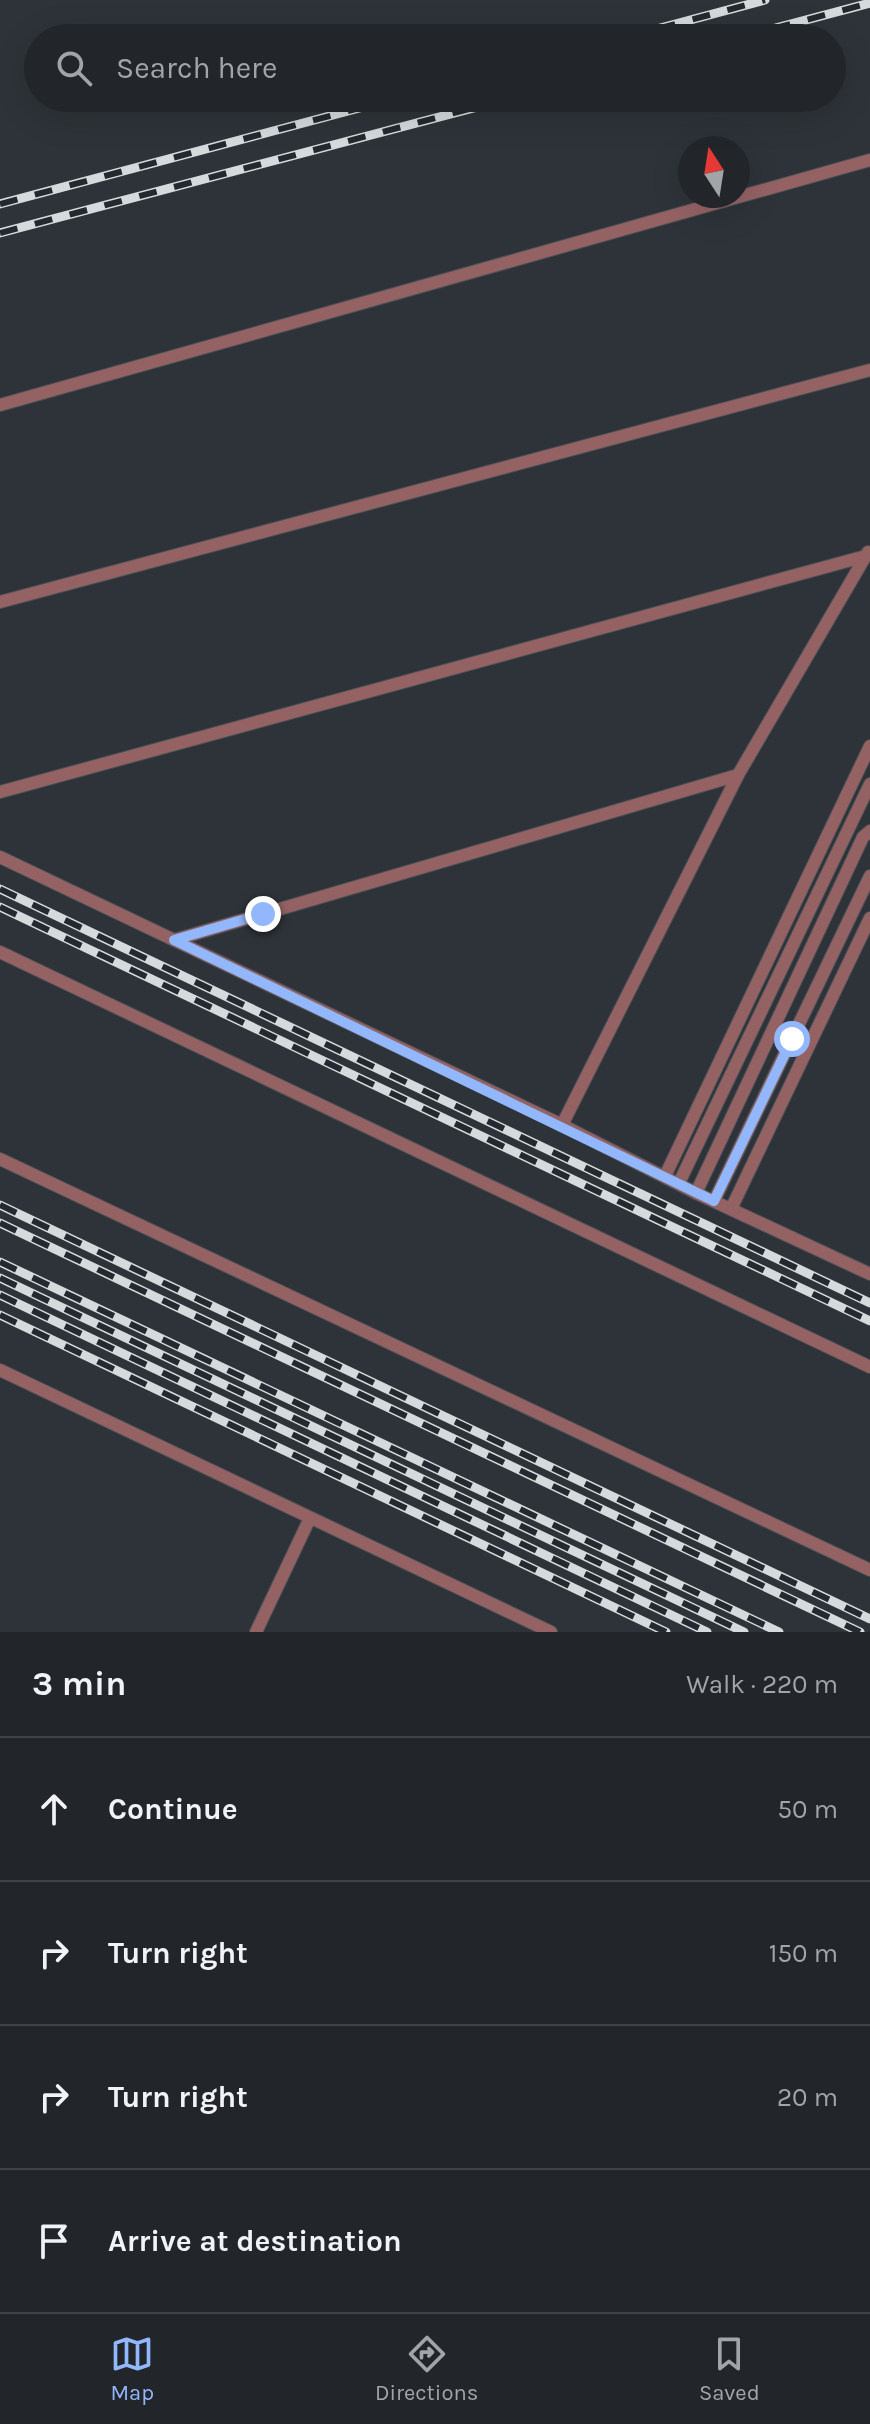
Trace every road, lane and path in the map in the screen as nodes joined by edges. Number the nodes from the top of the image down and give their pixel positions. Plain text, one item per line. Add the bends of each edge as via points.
1 (870, 160) edge
2 (870, 370) edge
3 (0, 405) edge
4 (868, 553) edge
5 (0, 602) edge
6 (870, 746) edge
7 (738, 775) junction
8 (870, 784) edge
9 (0, 792) edge
10 (870, 808) edge
11 (848, 831) junction
12 (870, 831) edge
13 (0, 857) edge
14 (870, 876) edge
15 (870, 918) edge
16 (174, 940) junction
17 (0, 952) edge
18 (562, 1125) junction
19 (0, 1159) edge
20 (665, 1176) junction
21 (679, 1183) junction
22 (696, 1193) junction
23 (714, 1201) junction
24 (731, 1209) junction
25 (870, 1274) edge
26 (870, 1367) edge
27 (0, 1370) edge
28 (310, 1518) junction
29 (870, 1570) edge
30 (256, 1632) edge
31 (551, 1632) edge

1 - 3 lane
2 - 5 lane
4 - 7 lane
4 - 9 lane
6 - 20 lane
7 - 16 lane
7 - 18 lane
8 - 11 lane
10 - 11 lane
11 - 21 lane
12 - 22 lane
13 - 16 lane
14 - 23 lane
15 - 24 lane
16 - 18 lane
17 - 26 lane
18 - 20 lane
19 - 29 lane
20 - 21 lane
21 - 22 lane
22 - 23 lane
23 - 24 lane
24 - 25 lane
27 - 28 lane
28 - 30 lane
28 - 31 lane

